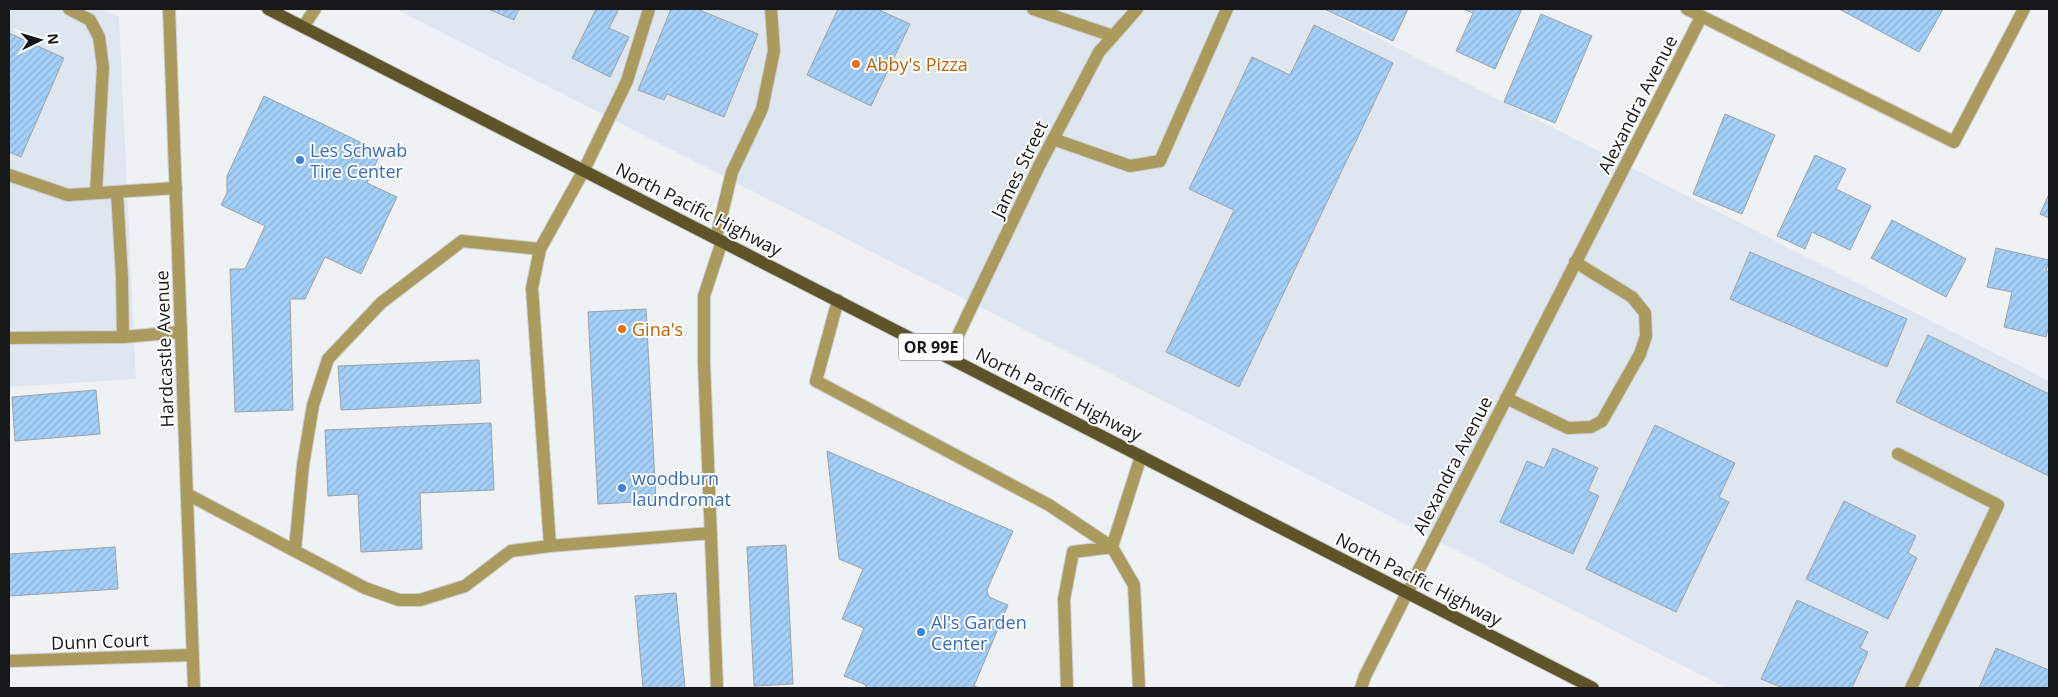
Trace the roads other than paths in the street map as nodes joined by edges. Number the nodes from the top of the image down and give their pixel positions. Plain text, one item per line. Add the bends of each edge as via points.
1 (68, 9) edge
2 (169, 9) edge
3 (268, 9) edge
4 (315, 9) edge
5 (649, 9) edge
6 (771, 9) edge
7 (1033, 9) edge
8 (1137, 9) edge
9 (1227, 9) edge
10 (1687, 9) edge
11 (2024, 9) edge
12 (1701, 16) junction
13 (303, 27) junction
14 (1113, 36) junction
15 (1053, 139) junction
16 (584, 170) junction
17 (9, 175) edge
18 (176, 188) junction
19 (117, 192) junction
20 (96, 193) junction
21 (719, 239) junction
22 (540, 249) junction
23 (1575, 262) junction
24 (838, 300) junction
25 (181, 332) junction
26 (123, 337) junction
27 (9, 338) edge
28 (948, 356) junction
29 (1506, 398) junction
30 (1898, 454) dead end
31 (1141, 456) junction
32 (187, 494) junction
33 (711, 533) junction
34 (550, 546) junction
35 (1112, 547) junction
36 (295, 550) junction
37 (1407, 593) junction
38 (192, 655) junction
39 (9, 661) edge
40 (194, 688) edge
41 (718, 688) edge
42 (1067, 688) edge
43 (1139, 688) edge
44 (1361, 688) edge
45 (1593, 688) edge
46 (1911, 688) edge

1 - 20 street via 90,20 99,37 103,67
2 - 18 street, Hardcastle Avenue
3 - 13 main road, North Pacific Highway / OR 99E
4 - 13 street
5 - 16 street via 627,81
6 - 21 street via 774,51 762,109 732,172
7 - 14 street
8 - 14 street, James Street
9 - 15 street via 1160,160 1130,166
10 - 12 street
11 - 12 street via 1954,142
12 - 23 street, Alexandra Avenue
13 - 16 main road, North Pacific Highway / OR 99E
14 - 15 street, James Street via 1099,52
15 - 28 street, James Street
16 - 21 main road, North Pacific Highway / OR 99E
16 - 22 street
17 - 20 street via 68,195
18 - 19 street
18 - 25 street, Hardcastle Avenue
19 - 20 street
19 - 26 street
21 - 24 main road, North Pacific Highway / OR 99E
21 - 33 street via 704,296
22 - 34 street via 532,288
22 - 36 street via 462,240 381,303 328,359 312,414 303,465
23 - 29 street, Alexandra Avenue
23 - 29 street via 1632,296 1645,312 1646,336 1640,354 1602,421 1591,427 1568,428
24 - 28 main road, North Pacific Highway / OR 99E
24 - 35 street via 816,381 1049,505
25 - 26 street
25 - 32 street, Hardcastle Avenue
26 - 27 street
28 - 31 main road, North Pacific Highway / OR 99E
29 - 37 street, Alexandra Avenue
30 - 46 street via 1998,505
31 - 35 street
31 - 37 main road, North Pacific Highway / OR 99E
32 - 36 street
32 - 38 street, Hardcastle Avenue
33 - 34 street
33 - 41 street
34 - 36 street via 511,551 465,586 420,600 399,600 366,588
35 - 42 street via 1073,552 1064,599
35 - 43 street via 1134,585
37 - 44 street, Alexandra Avenue
37 - 45 main road, North Pacific Highway / OR 99E
38 - 39 street, Dunn Court
38 - 40 street, Hardcastle Avenue

